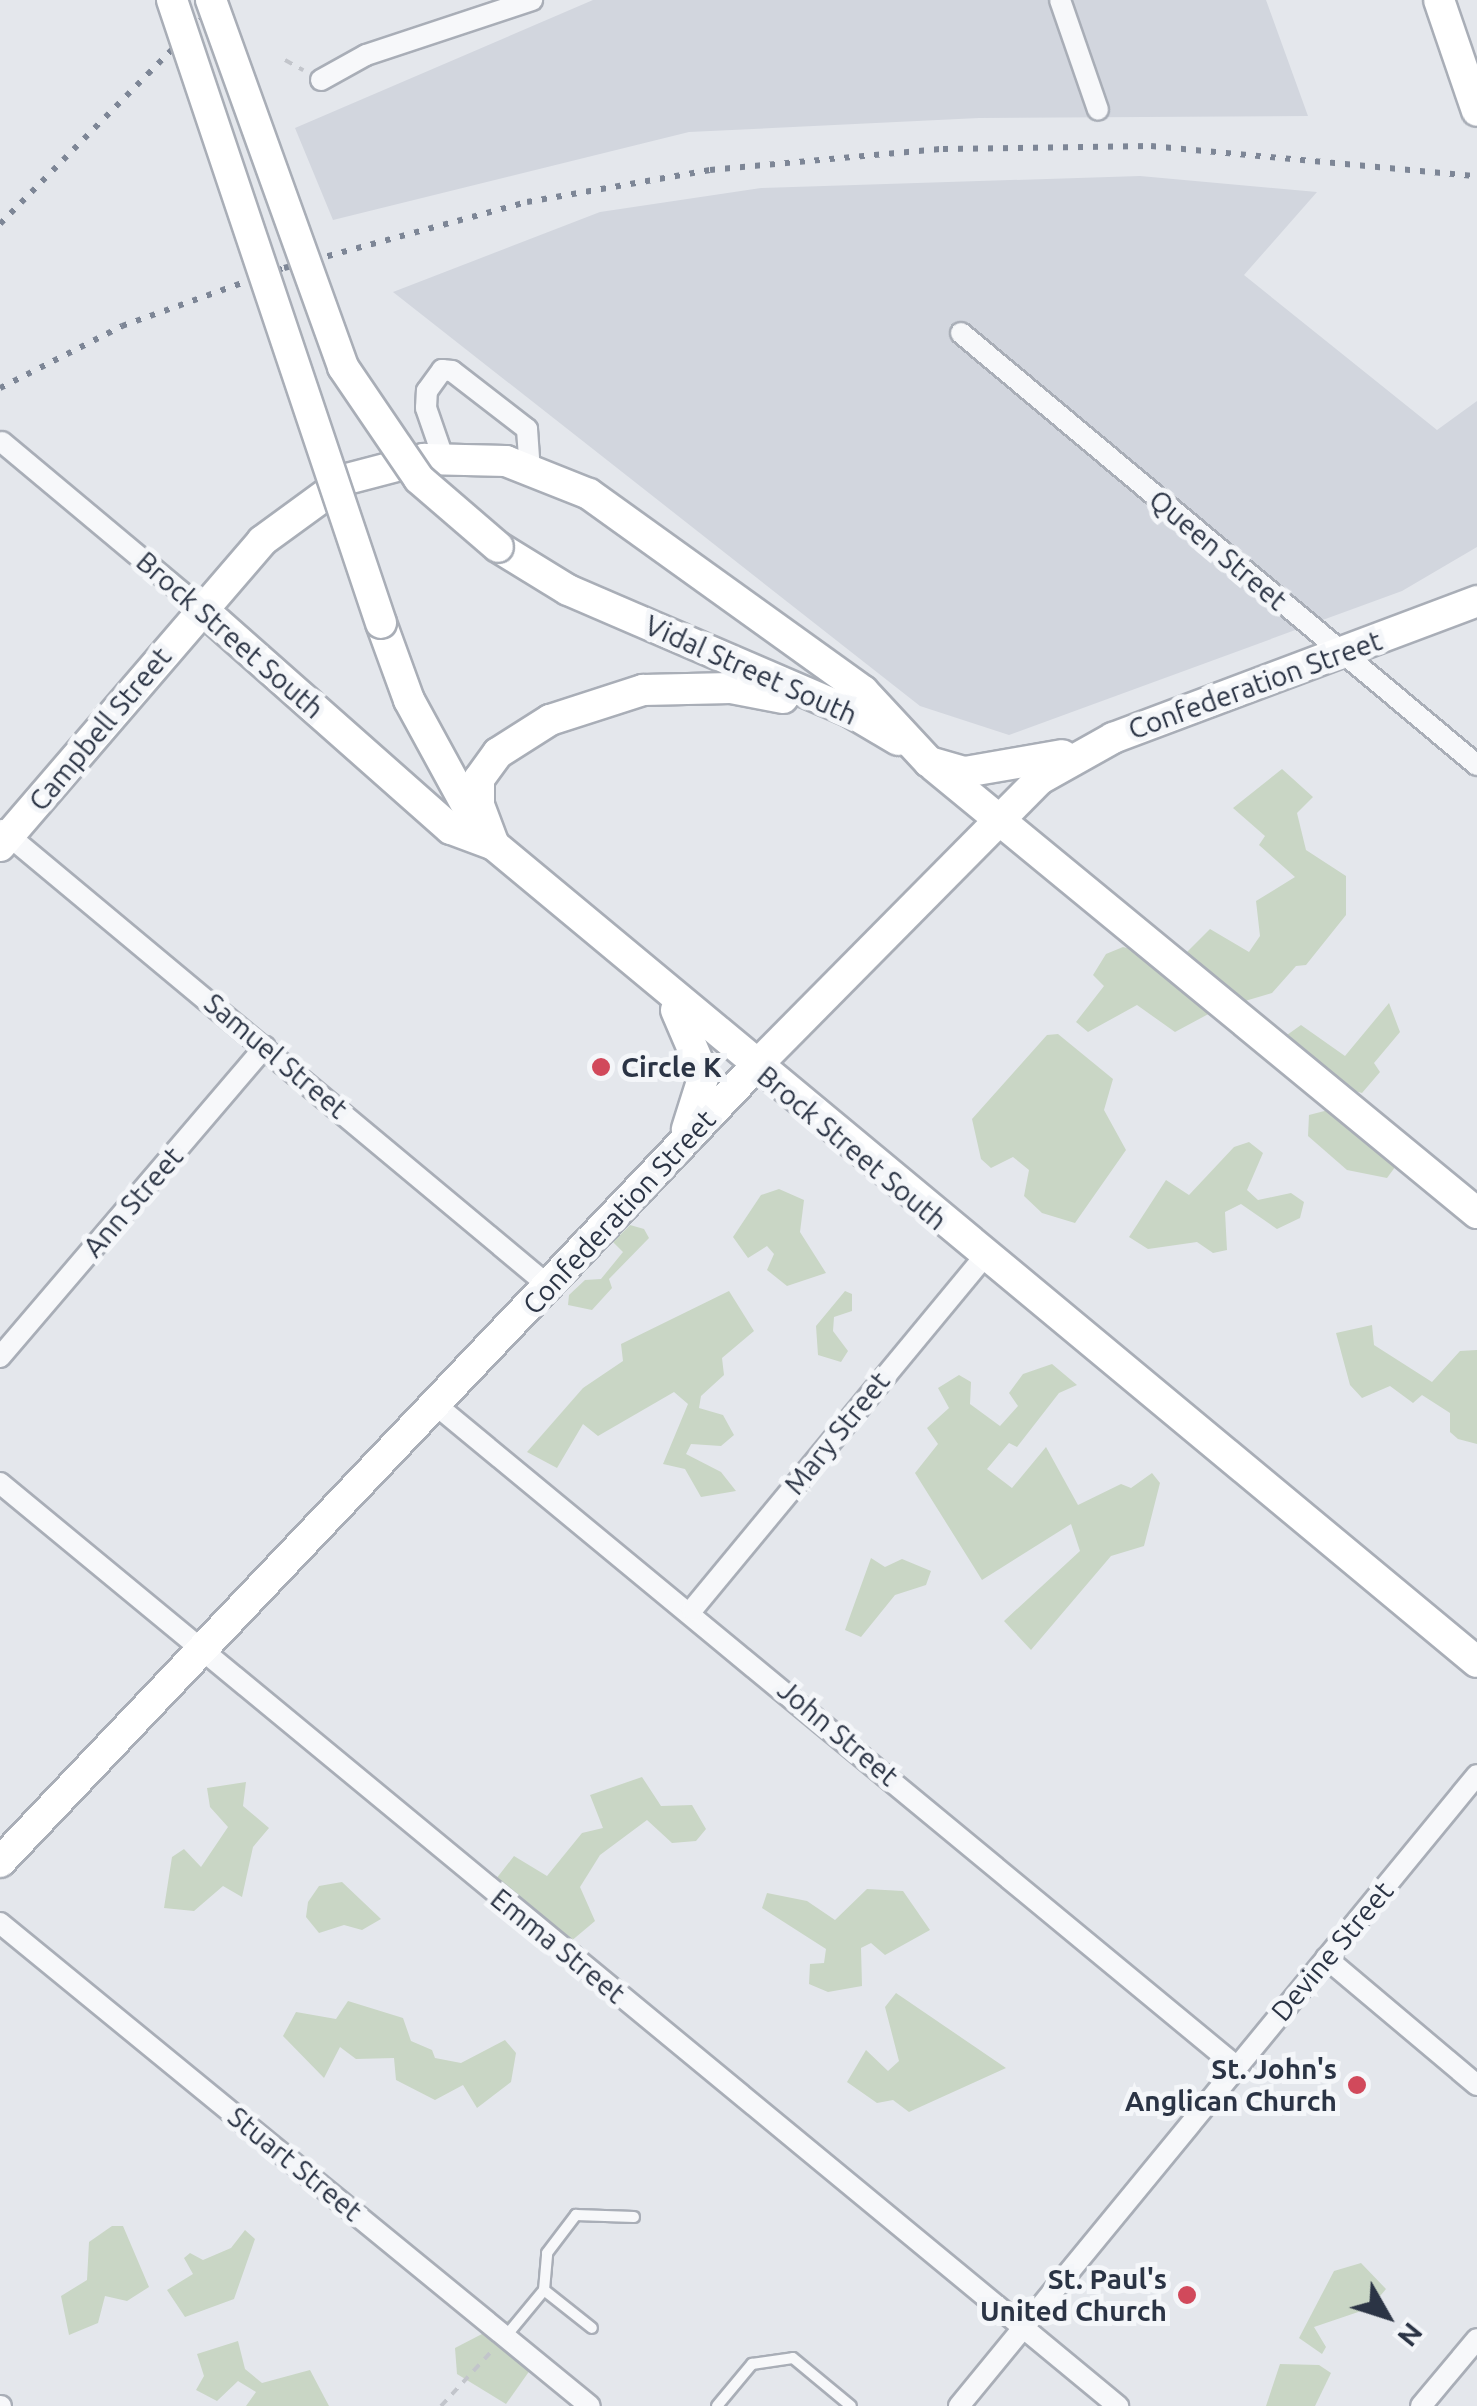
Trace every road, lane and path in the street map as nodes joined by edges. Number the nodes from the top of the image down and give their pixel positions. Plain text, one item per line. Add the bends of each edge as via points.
1 (172, 0) edge
2 (211, 0) edge
3 (532, 0) edge
4 (1060, 0) edge
5 (1439, 0) edge
6 (322, 80) dead end
7 (1098, 110) dead end
8 (1477, 111) edge
9 (961, 334) dead end
10 (2, 442) edge
11 (443, 457) junction
12 (530, 468) junction
13 (245, 559) junction
14 (1477, 601) edge
15 (202, 609) junction
16 (244, 646) junction
17 (1342, 654) junction
18 (876, 725) junction
19 (1110, 739) junction
20 (929, 762) junction
21 (1477, 764) edge
22 (999, 817) junction
23 (3, 837) edge
24 (494, 844) junction
25 (663, 989) junction
26 (265, 1047) junction
27 (755, 1067) junction
28 (667, 1161) junction
29 (1477, 1213) edge
30 (984, 1258) junction
31 (550, 1286) junction
32 (0, 1357) edge
33 (436, 1405) junction
34 (0, 1483) edge
35 (692, 1610) junction
36 (197, 1649) junction
37 (1477, 1662) edge
38 (1477, 1775) edge
39 (0, 1862) edge
40 (0, 1923) edge
41 (1326, 1958) junction
42 (1236, 2066) junction
43 (1477, 2085) edge
44 (634, 2217) dead end
45 (544, 2290) junction
46 (592, 2328) dead end
47 (1022, 2329) junction
48 (505, 2337) junction
49 (1477, 2339) edge
50 (441, 2406) edge
51 (590, 2406) edge
52 (717, 2406) edge
53 (851, 2406) edge
54 (959, 2406) edge
55 (1118, 2406) edge
56 (1421, 2406) edge

1 - 24 main road, bridge via 381,623 423,730 464,806
2 - 18 main road, Vidal Street South, bridge via 343,367 419,478 498,547 568,590
3 - 6 street via 366,55
4 - 7 street
5 - 8 main road
9 - 17 street, Queen Street
10 - 15 street, Brock Street South
11 - 12 main road, Campbell Street
11 - 12 street via 426,408 427,391 442,370 527,429
11 - 13 main road, Campbell Street via 347,479 290,516
12 - 20 main road, Campbell Street via 616,512 863,691
13 - 15 main road, Campbell Street
13 - 16 main road via 227,612
14 - 17 main road, Confederation Street
15 - 16 main road, Brock Street South
15 - 23 main road, Campbell Street
16 - 24 main road, Brock Street South via 451,829
17 - 19 main road, Confederation Street
17 - 21 street, Queen Street
18 - 20 main road, Vidal Street South
18 - 24 main road via 731,688 643,690 603,700 528,732 484,768 476,794
19 - 20 main road via 1002,770 953,771
19 - 22 main road, Confederation Street via 1056,768
20 - 22 main road, Vidal Street South
22 - 27 main road, Confederation Street
22 - 29 main road, Vidal Street South
23 - 26 street, Samuel Street
24 - 25 main road, Brock Street South
25 - 27 main road, Brock Street South
25 - 28 main road via 704,1075 699,1106
26 - 31 street, Samuel Street
26 - 32 street, Ann Street
27 - 28 main road, Confederation Street
27 - 30 main road, Brock Street South
28 - 31 main road, Confederation Street
30 - 35 street, Mary Street
30 - 37 main road, Brock Street South
31 - 33 main road, Confederation Street
33 - 35 street, John Street
33 - 36 main road, Confederation Street
34 - 36 street, Emma Street
35 - 42 street, John Street
36 - 39 main road, Confederation Street
36 - 47 street, Emma Street
38 - 41 street, Devine Street
40 - 48 street, Stuart Street
41 - 42 street, Devine Street
41 - 43 street
42 - 47 street, Devine Street
44 - 45 lane via 576,2215 547,2253
45 - 46 lane
45 - 48 lane
47 - 54 street, Devine Street
47 - 55 street, Emma Street
48 - 50 path
48 - 51 street, Stuart Street
49 - 56 street
52 - 53 lane via 752,2364 793,2358

